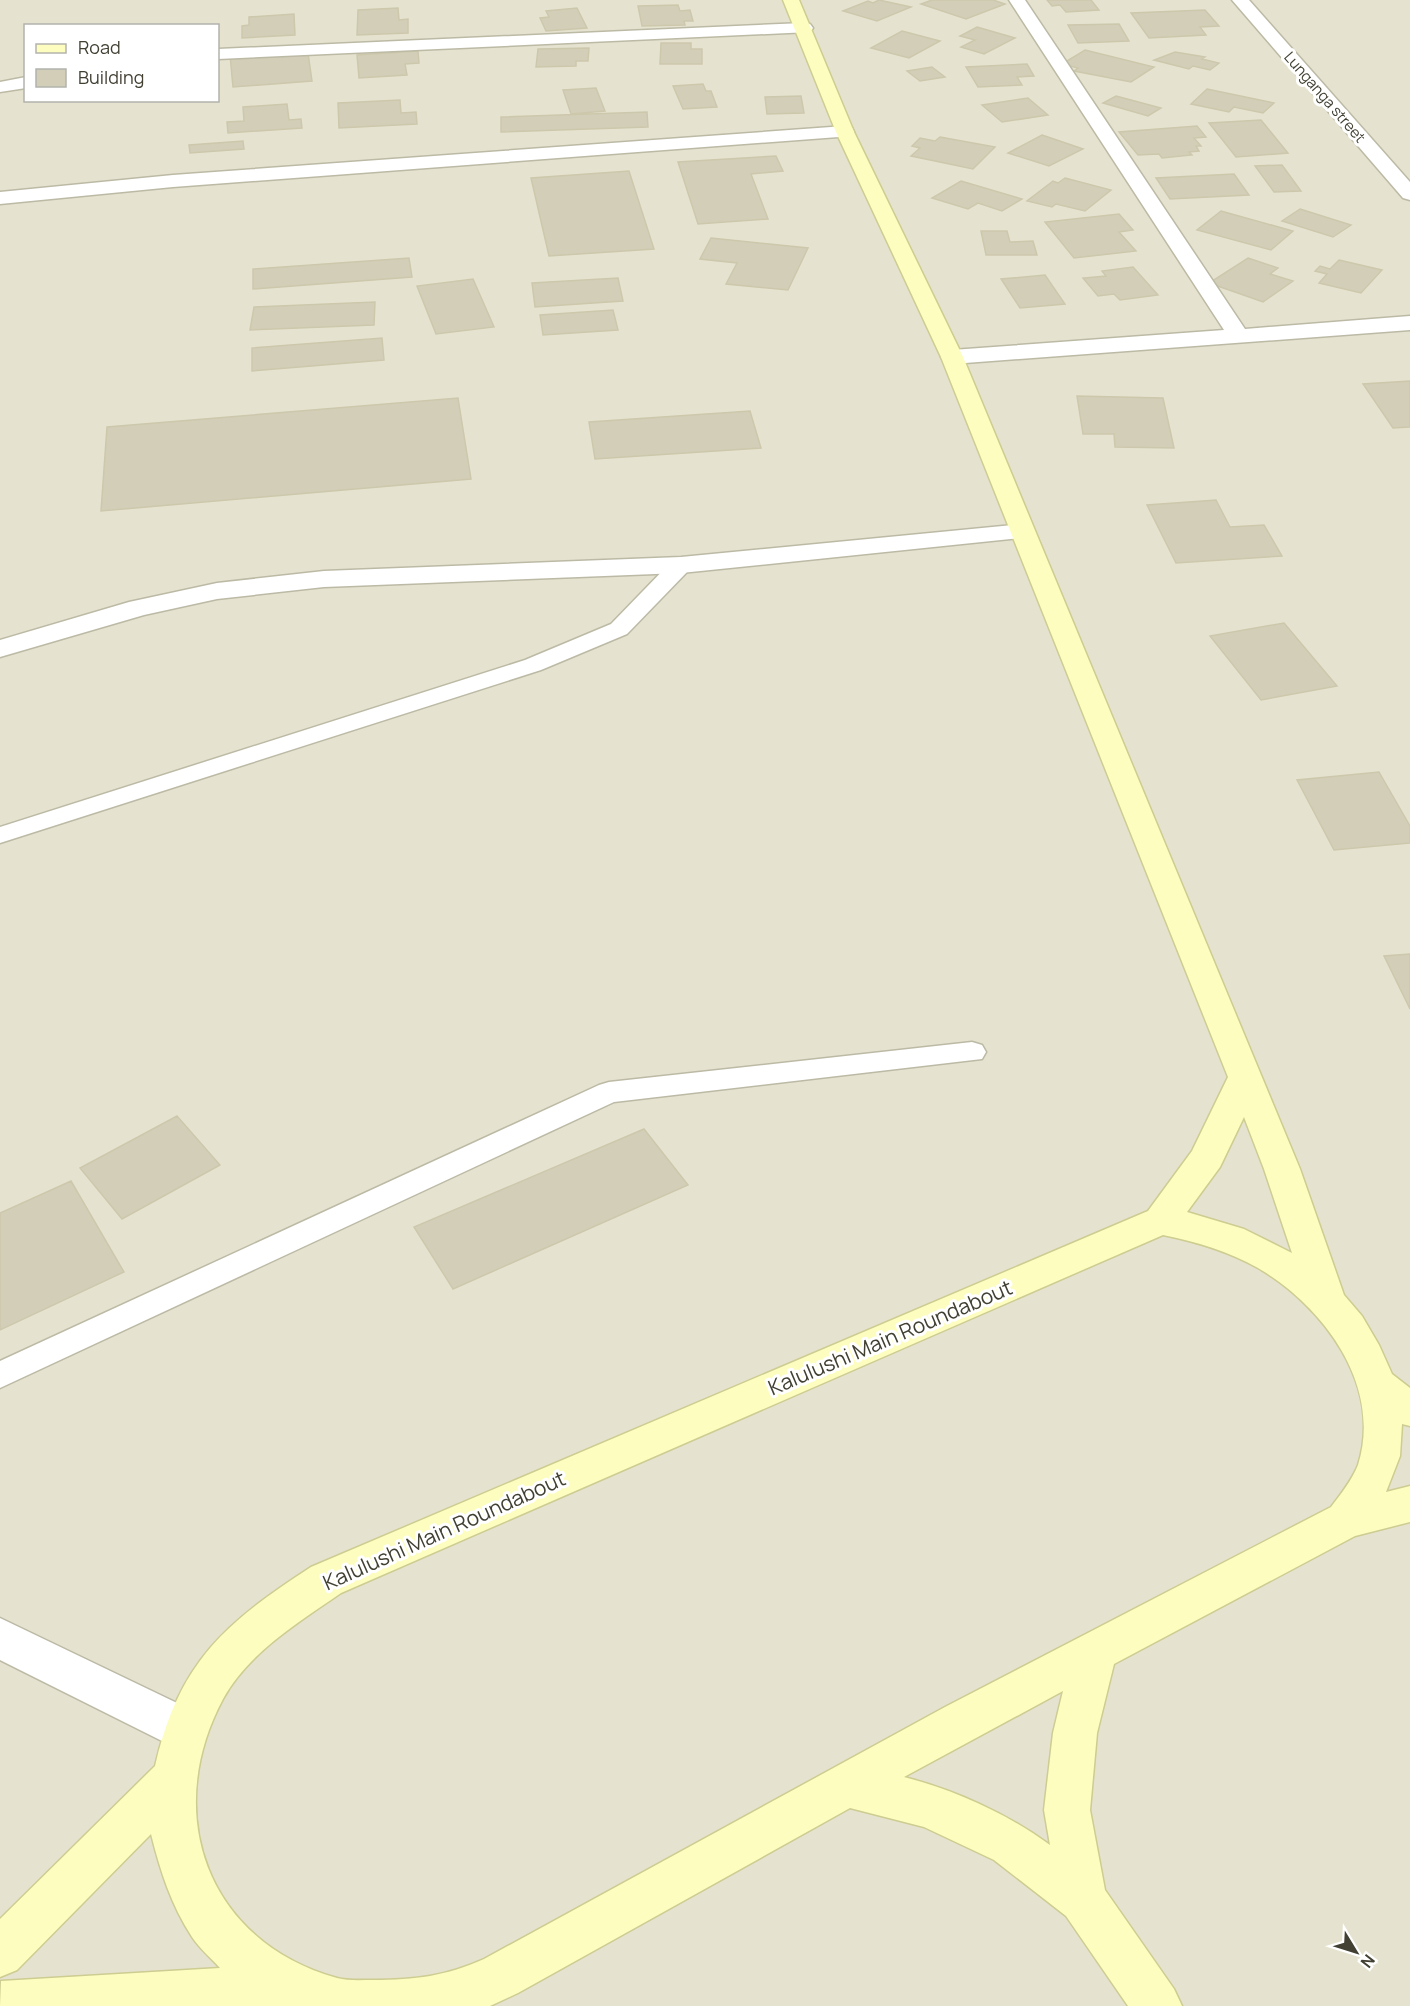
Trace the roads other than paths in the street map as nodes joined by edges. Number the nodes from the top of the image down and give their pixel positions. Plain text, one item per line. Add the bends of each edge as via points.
1 (791, 0) edge
2 (1017, 0) edge
3 (1240, 0) edge
4 (804, 28) junction
5 (219, 54) edge
6 (24, 82) edge
7 (0, 87) edge
8 (845, 132) junction
9 (1410, 194) edge
10 (0, 198) edge
11 (1410, 322) edge
12 (1238, 335) junction
13 (952, 357) junction
14 (1022, 532) junction
15 (681, 565) junction
16 (0, 649) edge
17 (0, 835) edge
18 (972, 1052) dead end
19 (1245, 1077) junction
20 (1161, 1221) junction
21 (1327, 1304) junction
22 (0, 1375) edge
23 (1378, 1385) junction
24 (1410, 1410) edge
25 (1410, 1504) edge
26 (1346, 1520) junction
27 (0, 1638) edge
28 (1095, 1651) junction
29 (186, 1730) junction
30 (172, 1781) junction
31 (846, 1785) junction
32 (1083, 1899) junction
33 (0, 1953) edge
34 (291, 1988) junction
35 (502, 1991) edge
36 (1, 2006) edge
37 (1157, 2006) edge

1 - 4 street
2 - 12 street
3 - 9 street, Lunganga street
4 - 5 street
4 - 8 street
6 - 7 street
8 - 10 street via 173,181
8 - 13 street
11 - 12 street
12 - 13 street
13 - 14 street
14 - 15 street
14 - 19 street
15 - 16 street via 324,579 218,591 138,608
15 - 17 lane via 619,629 533,665
18 - 22 lane via 609,1092
19 - 20 street via 1207,1158
19 - 21 street via 1282,1168
20 - 21 street, Kalulushi Main Roundabout via 1243,1243 1313,1288
20 - 29 street, Kalulushi Main Roundabout via 326,1580 242,1643 209,1683
21 - 23 street, Kalulushi Main Roundabout via 1342,1318 1363,1350
23 - 24 street
23 - 26 street, Kalulushi Main Roundabout via 1383,1421 1380,1456 1367,1490
25 - 26 street
26 - 28 street, Kalulushi Main Roundabout
27 - 29 street
28 - 31 street, Kalulushi Main Roundabout
28 - 32 street via 1075,1733 1067,1810
29 - 30 street, Kalulushi Main Roundabout
30 - 33 street
30 - 34 street, Kalulushi Main Roundabout via 173,1834 186,1884 212,1925 247,1961
31 - 32 street via 930,1806 1010,1844
31 - 35 street, Kalulushi Main Roundabout
32 - 37 street
34 - 35 street, Kalulushi Main Roundabout via 340,2003 396,2005
34 - 36 street

